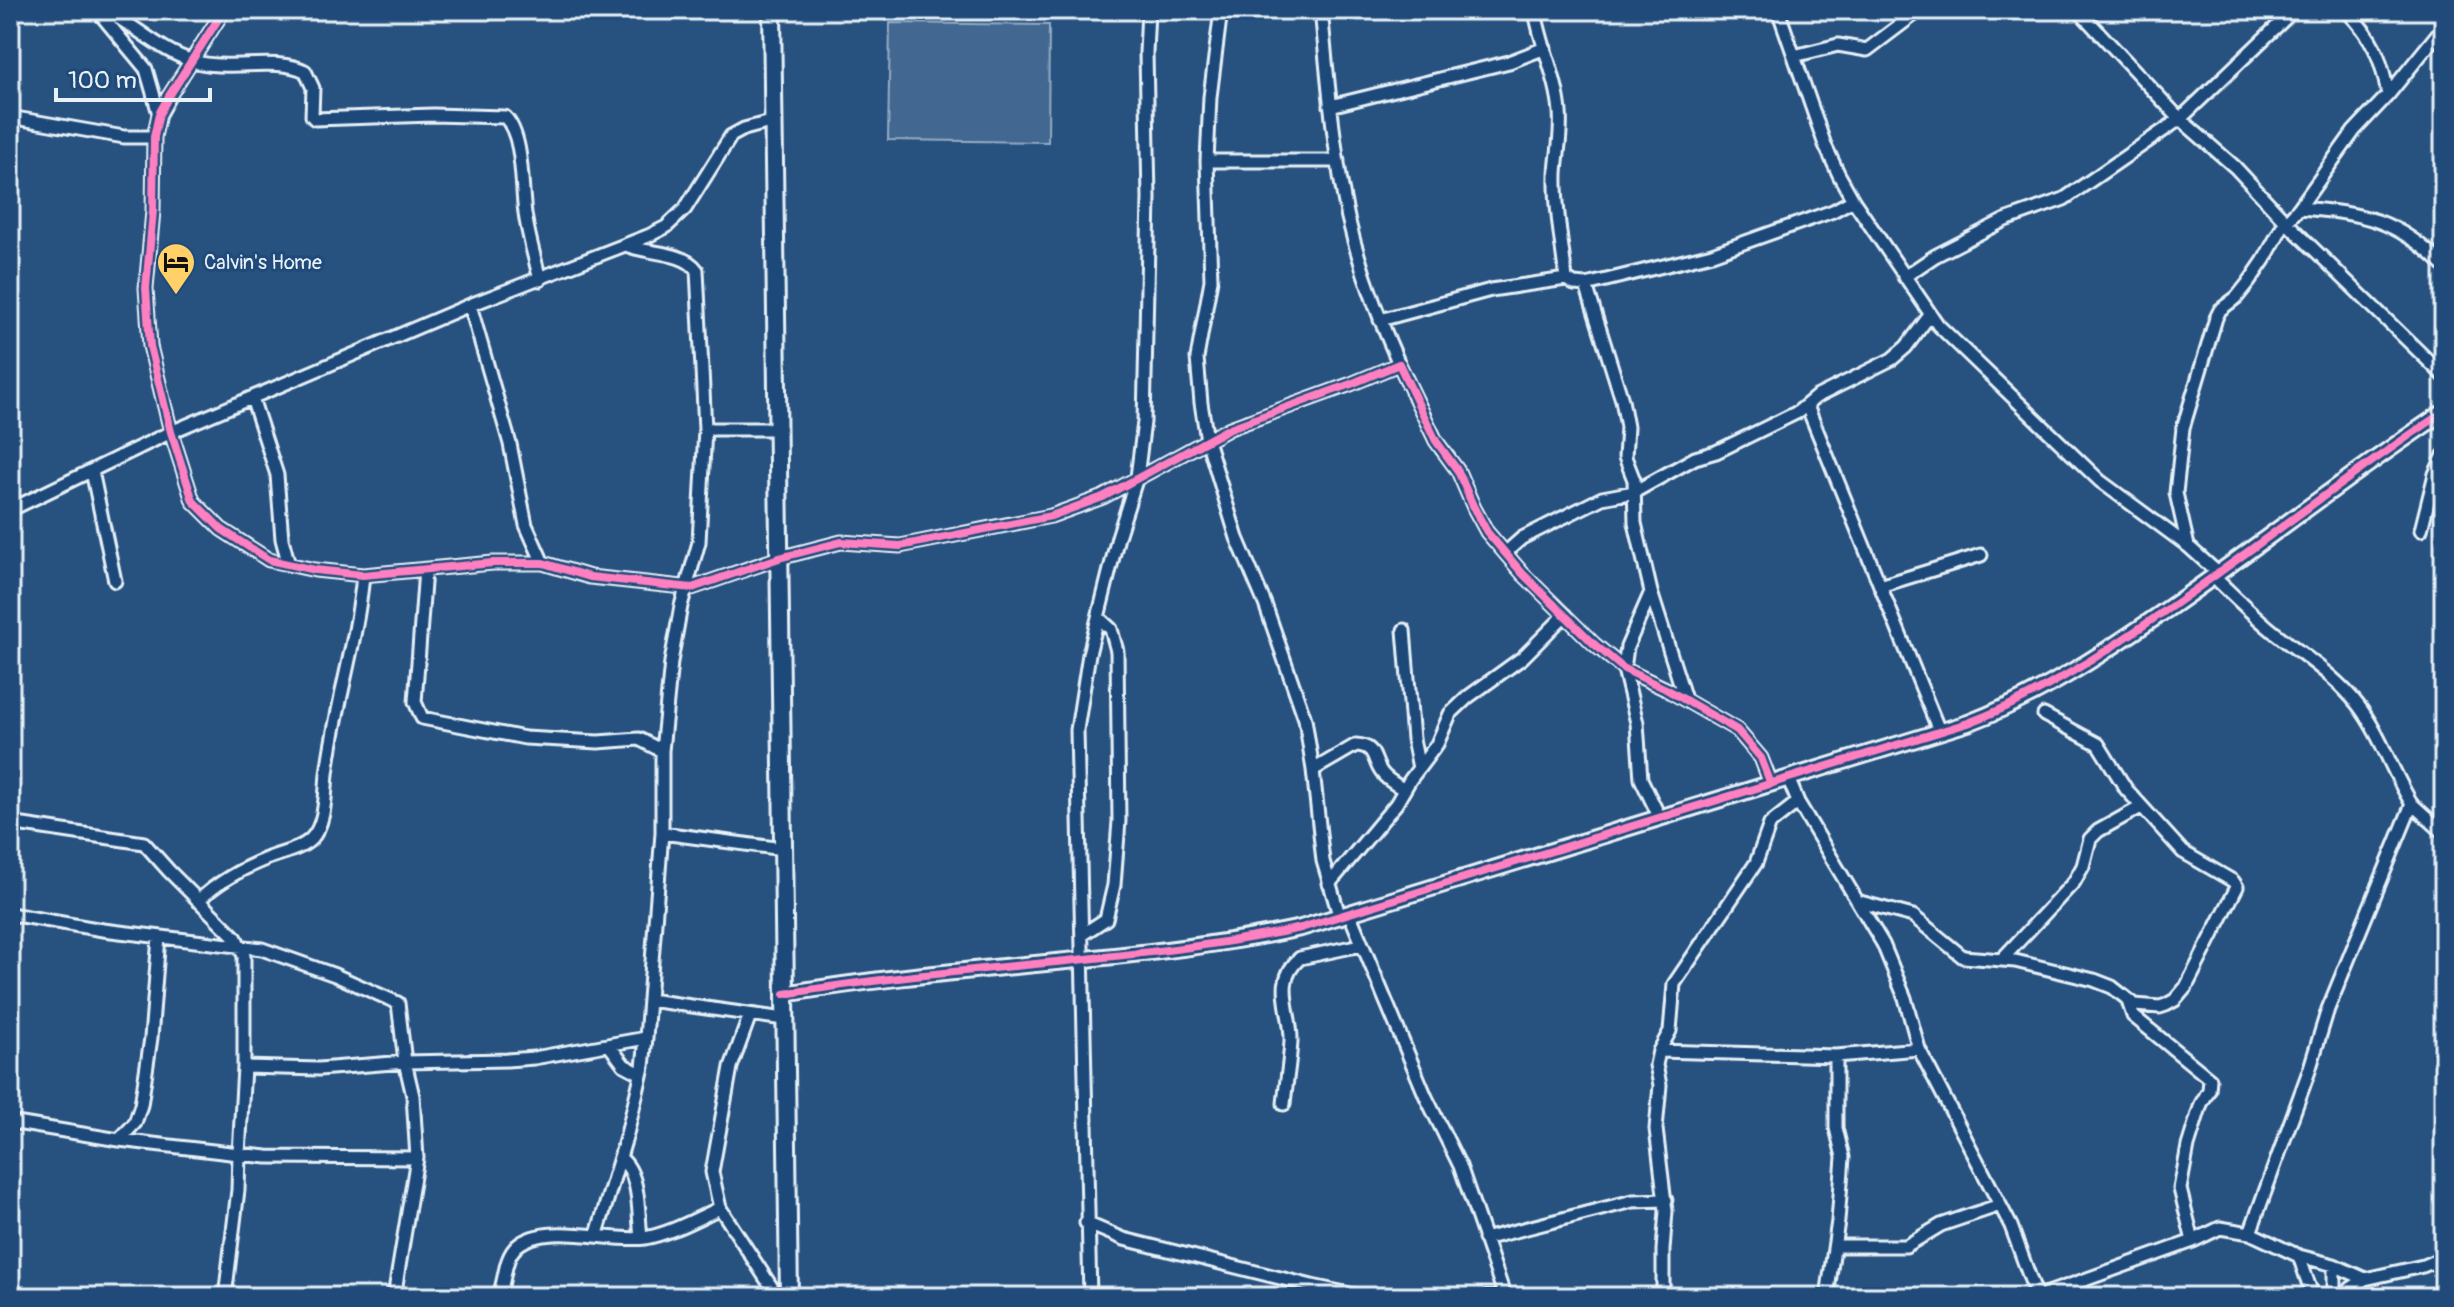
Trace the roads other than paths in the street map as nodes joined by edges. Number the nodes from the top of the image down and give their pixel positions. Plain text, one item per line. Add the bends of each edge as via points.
1 (97, 10) edge
2 (105, 10) edge
3 (224, 10) edge
4 (772, 10) edge
5 (1148, 10) edge
6 (1221, 10) edge
7 (1321, 10) edge
8 (1535, 10) edge
9 (1778, 10) edge
10 (1920, 10) edge
11 (2078, 10) edge
12 (2294, 10) edge
13 (2346, 10) edge
14 (2444, 26) edge
15 (1545, 48) junction
16 (1794, 56) junction
17 (192, 61) junction
18 (2388, 95) junction
19 (1330, 106) junction
20 (159, 114) junction
21 (10, 117) edge
22 (2180, 119) junction
23 (774, 121) junction
24 (154, 137) junction
25 (1207, 161) junction
26 (1338, 161) junction
27 (1853, 200) junction
28 (2299, 208) junction
29 (2287, 223) junction
30 (626, 245) junction
31 (2444, 266) edge
32 (1904, 277) junction
33 (1566, 279) junction
34 (540, 280) junction
35 (1586, 285) junction
36 (470, 305) junction
37 (1930, 315) junction
38 (1380, 320) junction
39 (1399, 364) junction
40 (2444, 376) edge
41 (252, 398) junction
42 (1807, 406) junction
43 (2444, 412) edge
44 (705, 429) junction
45 (778, 429) junction
46 (171, 432) junction
47 (1207, 440) junction
48 (2444, 455) edge
49 (92, 471) junction
50 (1137, 477) junction
51 (1634, 492) junction
52 (10, 510) edge
53 (2421, 530) dead end
54 (2188, 546) junction
55 (1505, 553) junction
56 (1981, 555) dead end
57 (779, 558) junction
58 (543, 563) junction
59 (289, 565) junction
60 (425, 570) junction
61 (363, 575) junction
62 (2217, 575) junction
63 (115, 581) dead end
64 (1880, 586) junction
65 (685, 589) junction
66 (1651, 592) junction
67 (1565, 615) junction
68 (1099, 618) junction
69 (1404, 630) dead end
70 (1624, 669) junction
71 (1685, 699) junction
72 (2044, 715) dead end
73 (1940, 733) junction
74 (662, 751) junction
75 (1419, 768) junction
76 (1313, 770) junction
77 (1789, 780) junction
78 (1771, 784) junction
79 (1404, 790) junction
80 (1798, 802) junction
81 (2412, 804) junction
82 (2141, 807) junction
83 (1660, 818) junction
84 (10, 823) edge
85 (662, 833) junction
86 (2444, 833) edge
87 (783, 849) junction
88 (1329, 884) junction
89 (198, 901) junction
90 (1860, 902) junction
91 (10, 914) edge
92 (1345, 916) junction
93 (1083, 934) junction
94 (159, 937) junction
95 (1361, 945) junction
96 (241, 946) junction
97 (1084, 959) junction
98 (2002, 959) junction
99 (785, 994) junction
100 (649, 1000) junction
101 (2128, 1001) junction
102 (750, 1015) junction
103 (784, 1019) junction
104 (646, 1038) junction
105 (609, 1045) junction
106 (1919, 1049) junction
107 (1659, 1051) junction
108 (1836, 1056) junction
109 (405, 1062) junction
110 (244, 1067) junction
111 (641, 1074) junction
112 (1284, 1104) dead end
113 (10, 1122) edge
114 (119, 1140) junction
115 (239, 1154) junction
116 (417, 1158) junction
117 (620, 1158) junction
118 (1666, 1200) junction
119 (2000, 1205) junction
120 (720, 1208) junction
121 (1086, 1223) junction
122 (2250, 1233) junction
123 (597, 1234) junction
124 (641, 1238) junction
125 (1484, 1239) junction
126 (2193, 1241) junction
127 (1835, 1246) junction
128 (2299, 1256) junction
129 (2444, 1257) edge
130 (2334, 1265) junction
131 (2365, 1279) junction
132 (1504, 1296) edge
133 (225, 1297) edge
134 (394, 1297) edge
135 (498, 1297) edge
136 (778, 1297) edge
137 (789, 1297) edge
138 (1090, 1297) edge
139 (1363, 1297) edge
140 (1485, 1297) edge
141 (1663, 1297) edge
142 (1827, 1297) edge
143 (2037, 1297) edge
144 (2313, 1297) edge
145 (2336, 1297) edge

1 - 20 street via 146,69
2 - 17 street
3 - 17 street
4 - 23 main road
5 - 50 street via 1148,257 1144,422
6 - 25 street
7 - 19 street
8 - 15 street
9 - 16 street
10 - 16 street via 1867,50 1838,45
11 - 22 street
12 - 22 street
13 - 18 street via 2373,41
14 - 18 street
15 - 19 street via 1509,62
15 - 33 street via 1560,114 1556,182
16 - 27 street via 1825,145
17 - 20 street
17 - 34 street via 299,68 313,88 315,119 505,117 516,137
18 - 28 street via 2346,141
19 - 26 street
20 - 24 street
21 - 24 street via 124,137
22 - 29 street
22 - 32 street via 2064,199 2005,220
23 - 30 street via 731,136 676,219
23 - 45 main road
24 - 46 street via 146,288 150,346
25 - 26 street
25 - 47 street via 1211,280 1197,358
26 - 38 street via 1349,220
27 - 32 street
27 - 35 street via 1712,254
28 - 29 street
28 - 31 street via 2354,214 2398,228
29 - 40 street
29 - 54 street via 2249,282 2220,310 2184,422 2176,493
30 - 34 street
30 - 44 street via 682,259 697,270
32 - 37 street
33 - 35 street
33 - 38 street via 1491,290
34 - 36 street
35 - 51 street via 1622,400 1625,457
36 - 41 street
36 - 58 street via 507,433 526,525
37 - 42 street via 1892,359
37 - 54 street via 2100,481
38 - 39 street
39 - 47 street
39 - 55 street via 1480,520
41 - 46 street
41 - 59 street via 277,475
42 - 51 street
42 - 64 street
43 - 62 street
44 - 45 street
44 - 65 street via 699,542
45 - 57 main road
46 - 49 street
46 - 59 street via 193,501 205,516 254,552
47 - 50 street
47 - 76 street via 1237,538 1305,719
48 - 53 street
49 - 52 street
49 - 63 street
50 - 57 street via 1103,497 1051,516 900,546 846,541
50 - 68 street
51 - 55 street via 1602,498 1522,538
51 - 66 street via 1635,523
54 - 62 street
55 - 67 street
56 - 64 street
57 - 65 street
57 - 87 main road
58 - 60 street
58 - 65 street via 590,577
59 - 61 street
60 - 61 street
60 - 74 street via 415,702 422,718 525,738 639,739
61 - 89 street via 323,814 312,839 243,869
62 - 73 street via 2070,674 2012,705
62 - 81 street via 2267,627 2327,673 2358,705
64 - 73 street
65 - 74 street
66 - 70 street via 1627,647
66 - 71 street
67 - 70 street
67 - 75 street via 1522,658 1450,714
68 - 93 street via 1077,730
68 - 93 street via 1111,629 1117,651 1119,821 1110,908 1101,924
69 - 75 street
70 - 71 street
70 - 83 street via 1637,723 1641,779
71 - 78 street via 1750,742
72 - 82 street via 2098,744
73 - 77 street
74 - 85 street
75 - 79 street
76 - 79 street via 1363,745 1371,749 1384,775
76 - 88 street
77 - 78 street
77 - 80 street
78 - 83 street
79 - 88 street
80 - 90 street
80 - 107 street via 1770,824 1756,863 1675,979 1670,1031
81 - 86 street
81 - 122 street via 2328,1009
82 - 98 street via 2090,839 2074,882
82 - 101 street via 2183,852 2233,881 2237,892 2175,1000 2160,1007
83 - 92 street
84 - 89 street via 144,843
85 - 87 street
85 - 100 street
87 - 99 main road
88 - 92 street
89 - 96 street
90 - 98 street via 1913,916 1963,957
90 - 106 street via 1883,944
91 - 94 street
92 - 95 street
92 - 97 street via 1227,942
93 - 97 street
94 - 96 street
94 - 114 street via 141,1105 135,1123
95 - 112 street via 1300,958 1286,978 1283,994 1291,1039
95 - 125 street via 1460,1166
96 - 109 street via 273,952 392,999 401,1009
96 - 110 street via 246,969
97 - 99 street
97 - 121 street
98 - 101 street via 2106,984
99 - 103 main road
100 - 102 street
100 - 104 street
101 - 126 street via 2133,1016 2210,1079 2180,1189
102 - 103 street
102 - 120 street via 731,1067 714,1150 712,1172
103 - 137 main road
104 - 105 street
104 - 111 street
105 - 109 street via 534,1058
105 - 111 street via 624,1065
106 - 108 street
106 - 119 street
107 - 108 street
107 - 118 street via 1656,1129
108 - 127 street via 1836,1128 1843,1157
109 - 110 street via 319,1069
109 - 116 street
110 - 115 street
111 - 117 street
113 - 114 street
114 - 115 street
115 - 116 street
115 - 133 street
116 - 134 street
117 - 123 street
117 - 124 street via 635,1184
118 - 125 street via 1633,1201
118 - 141 street
119 - 127 street via 1941,1225 1906,1246
119 - 143 street
120 - 124 street via 663,1234
120 - 136 street
121 - 138 street
121 - 139 street via 1137,1242
122 - 126 street via 2220,1228
122 - 128 street
123 - 124 street
123 - 135 street via 541,1236 519,1243
125 - 132 street
126 - 143 street
127 - 142 street
128 - 130 street
128 - 144 street
129 - 131 street
130 - 131 street
130 - 145 street
131 - 145 street
132 - 140 street

